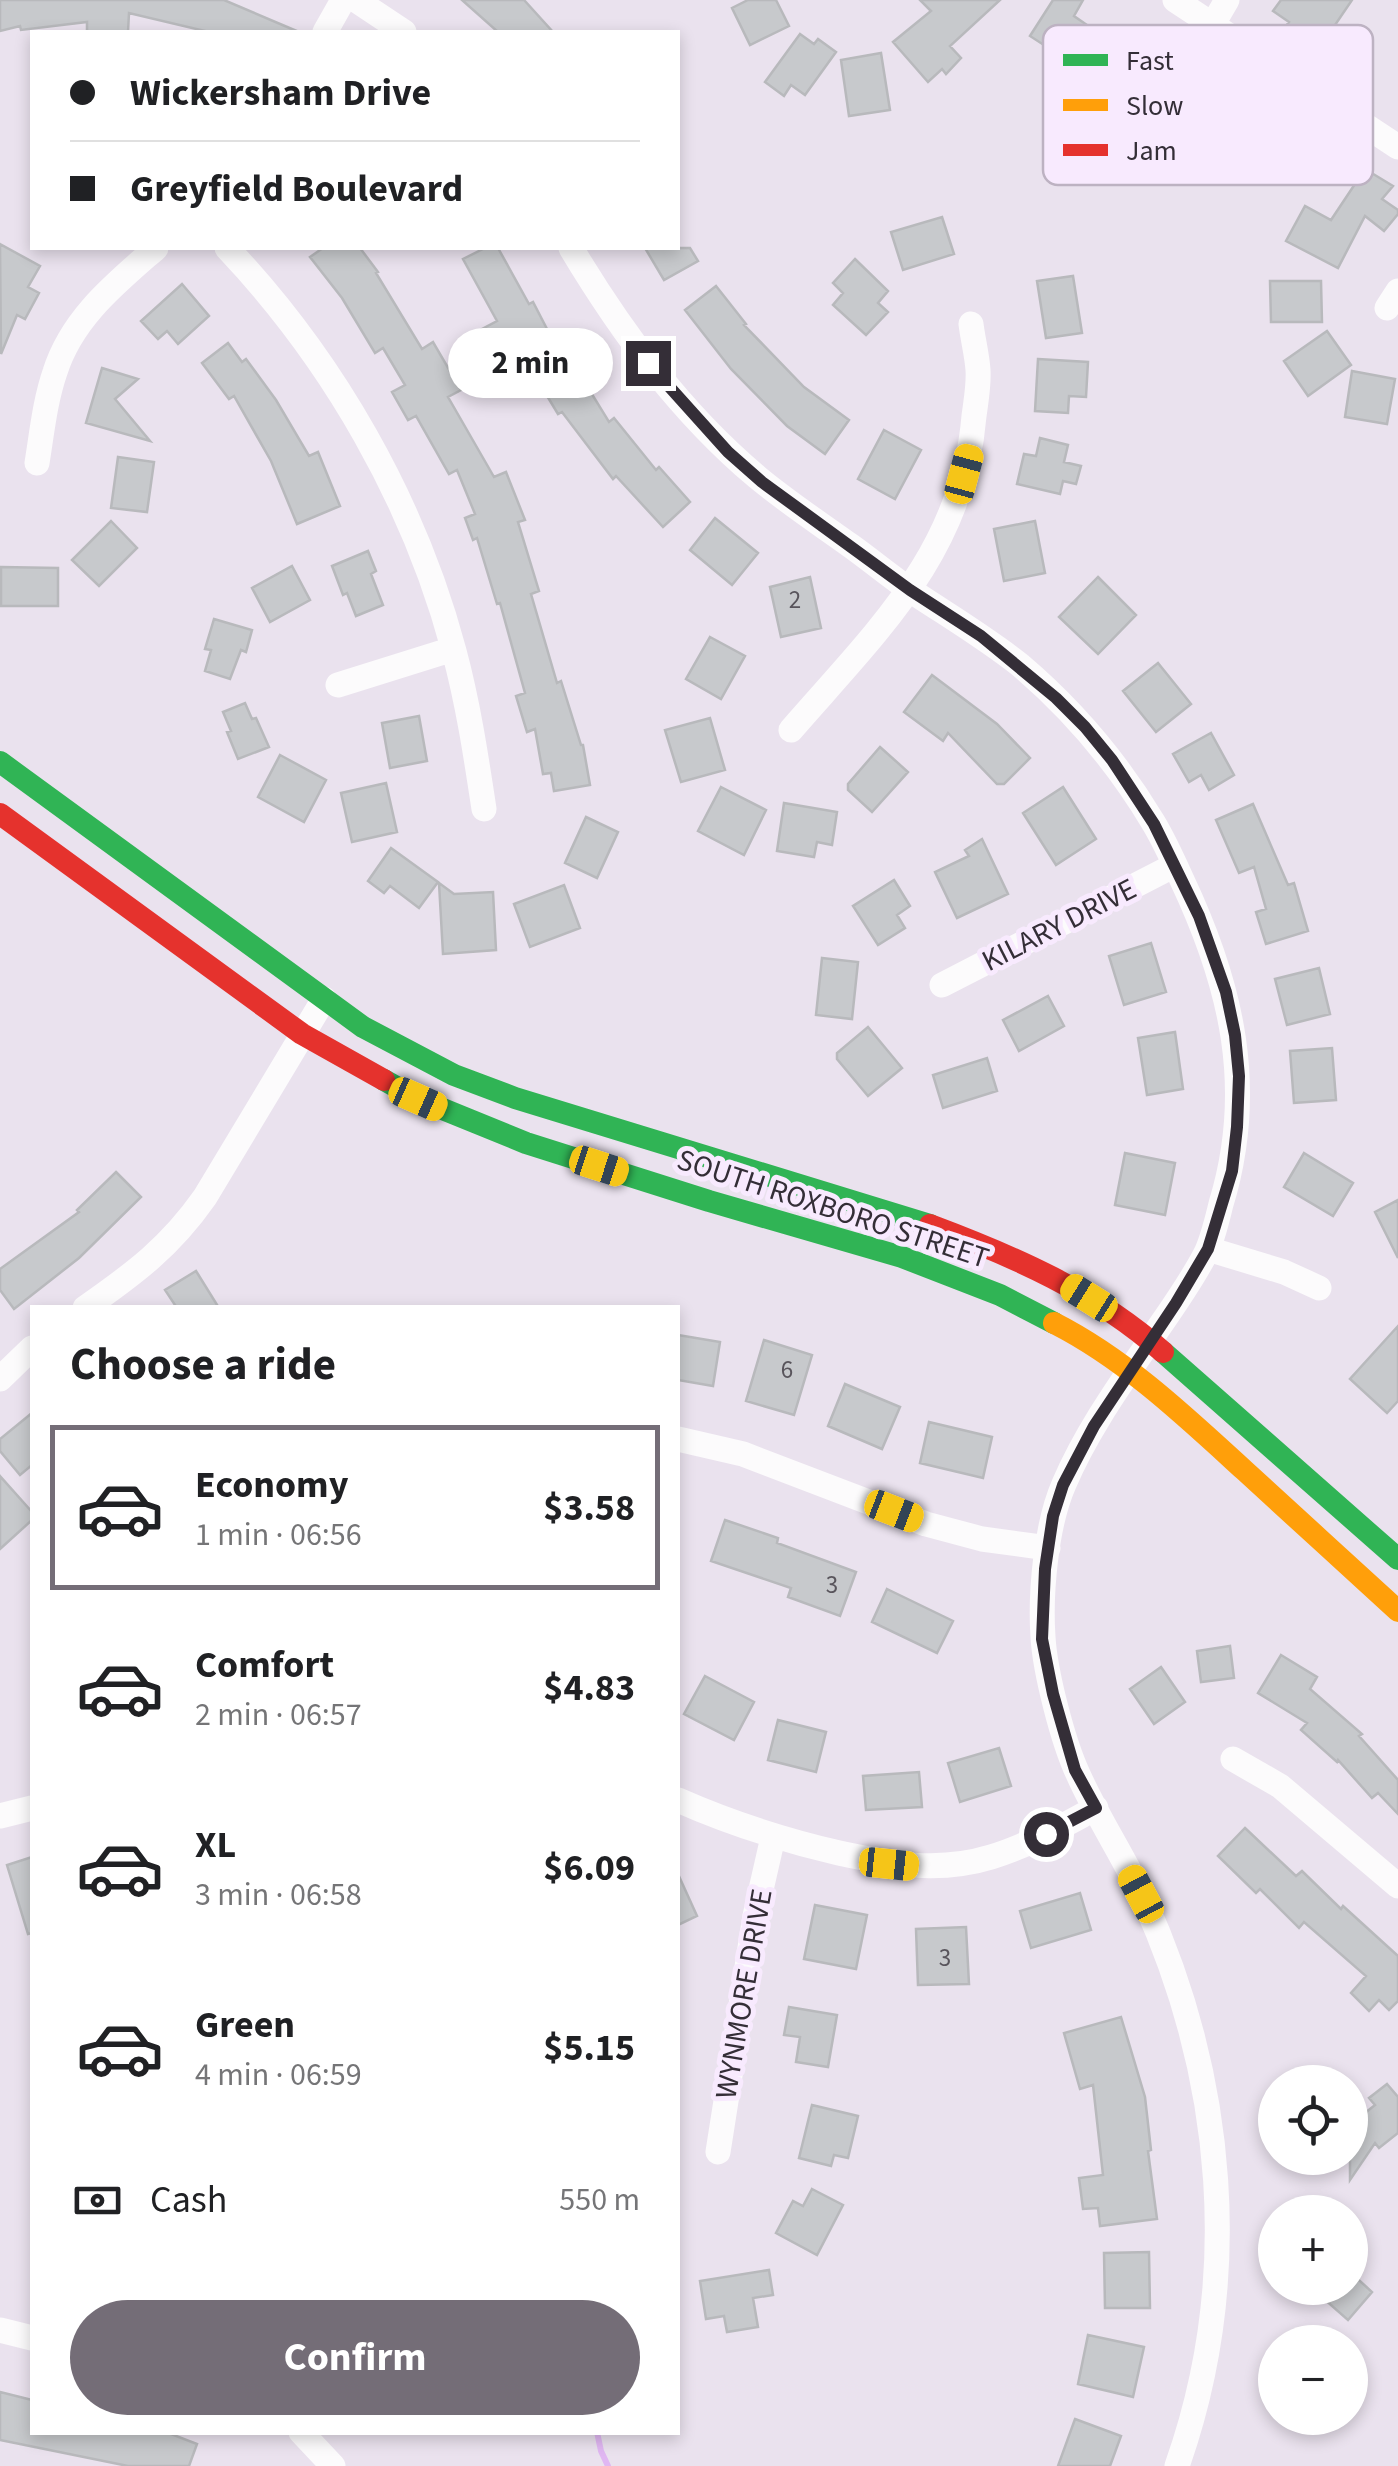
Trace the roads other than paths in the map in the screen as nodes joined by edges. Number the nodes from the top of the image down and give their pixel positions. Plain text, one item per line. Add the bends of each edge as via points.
1 (343, 0) edge
2 (356, 0) edge
3 (1175, 0) edge
4 (1228, 0) edge
5 (1212, 24) joint
6 (326, 30) edge
7 (401, 30) edge
8 (1373, 130) edge
9 (1398, 147) edge
10 (154, 250) edge
11 (228, 250) edge
12 (572, 250) edge
13 (971, 324) dead end
14 (36, 463) dead end
15 (910, 590) junction
16 (453, 649) junction
17 (338, 685) dead end
18 (792, 730) dead end
19 (0, 762) edge
20 (484, 809) dead end
21 (0, 814) edge
22 (1175, 865) junction
23 (942, 985) dead end
24 (324, 999) junction
25 (302, 1034) junction
26 (1208, 1249) junction
27 (1319, 1288) dead end
28 (120, 1298) edge
29 (96, 1305) edge
30 (1150, 1340) junction
31 (30, 1350) edge
32 (1129, 1371) junction
33 (0, 1378) edge
34 (680, 1438) edge
35 (1048, 1548) junction
36 (1398, 1559) edge
37 (1398, 1611) edge
38 (1232, 1759) dead end
39 (680, 1801) edge
40 (30, 1808) edge
41 (1096, 1808) junction
42 (0, 1816) edge
43 (774, 1837) junction
44 (1398, 1886) edge
45 (718, 2152) dead end
46 (0, 2330) edge
47 (30, 2338) edge
48 (304, 2435) edge
49 (333, 2466) edge
50 (1177, 2466) edge

1 - 6 street
2 - 7 street
3 - 5 street
4 - 5 street
8 - 9 street
10 - 14 street via 102,295 63,351
11 - 16 street via 287,317 356,419 411,529
12 - 15 street via 648,363 728,452
13 - 15 street via 978,373 972,447 957,502
15 - 18 street
15 - 22 street via 1006,655 1076,718 1112,760
16 - 17 street
16 - 20 street
19 - 24 street, SOUTH ROXBORO STREET
21 - 25 street, SOUTH ROXBORO STREET
22 - 23 street, KILARY DRIVE
22 - 26 street via 1226,992 1239,1076 1232,1171
24 - 25 street
24 - 30 street, SOUTH ROXBORO STREET via 363,1027 496,1091 1001,1252 1064,1283
25 - 28 street via 205,1197
25 - 32 street, SOUTH ROXBORO STREET via 418,1099 526,1143 902,1257 1000,1295
26 - 27 street
26 - 30 street
28 - 29 street
30 - 32 street
30 - 36 street, SOUTH ROXBORO STREET
31 - 33 street
32 - 35 street via 1063,1485
32 - 37 street, SOUTH ROXBORO STREET
34 - 35 street via 743,1454 926,1524
35 - 41 street via 1042,1639 1075,1770
38 - 44 street via 1280,1786
39 - 43 street
40 - 42 street
41 - 43 street via 1021,1847 952,1865 889,1864
41 - 50 street via 1166,1951 1212,2127 1212,2313
43 - 45 street, WYNMORE DRIVE
46 - 47 street
48 - 49 street

